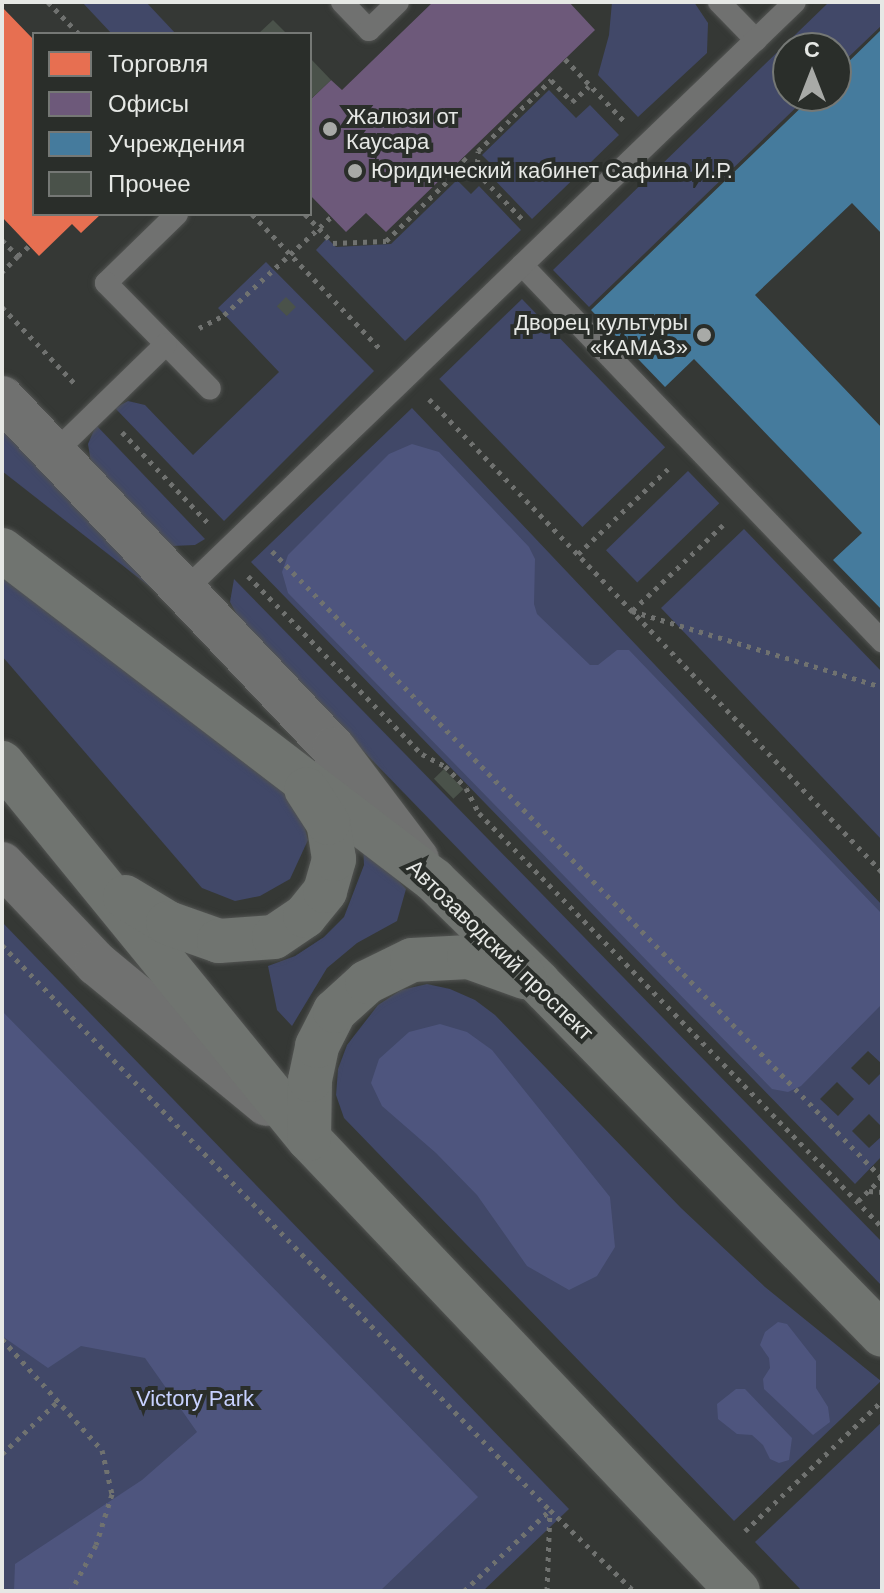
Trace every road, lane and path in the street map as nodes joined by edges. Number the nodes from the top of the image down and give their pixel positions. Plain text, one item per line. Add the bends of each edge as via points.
1 (48, 2) edge
2 (342, 2) edge
3 (398, 2) edge
4 (719, 2) edge
5 (795, 2) edge
6 (77, 32) edge
7 (756, 40) junction
8 (565, 59) dead end
9 (589, 86) junction
10 (648, 145) junction
11 (463, 158) dead end
12 (477, 173) junction
13 (175, 216) edge
14 (254, 216) edge
15 (307, 216) edge
16 (331, 217) dead end
17 (319, 228) junction
18 (2, 240) edge
19 (545, 243) junction
20 (29, 246) dead end
21 (291, 255) junction
22 (18, 256) junction
23 (522, 265) junction
24 (2, 272) edge
25 (2, 307) edge
26 (166, 344) junction
27 (407, 377) junction
28 (210, 389) dead end
29 (2, 398) edge
30 (99, 409) junction
31 (693, 444) junction
32 (54, 453) junction
33 (748, 501) junction
34 (250, 529) junction
35 (2, 550) edge
36 (228, 550) junction
37 (578, 554) junction
38 (185, 590) junction
39 (632, 611) junction
40 (882, 641) edge
41 (882, 687) edge
42 (2, 763) edge
43 (286, 768) junction
44 (2, 864) edge
45 (882, 872) edge
46 (434, 880) junction
47 (103, 883) junction
48 (2, 945) edge
49 (538, 982) junction
50 (309, 1139) junction
51 (882, 1178) edge
52 (869, 1191) junction
53 (882, 1192) edge
54 (858, 1201) junction
55 (882, 1227) edge
56 (882, 1335) edge
57 (2, 1339) edge
58 (58, 1401) junction
59 (882, 1401) edge
60 (2, 1454) edge
61 (550, 1510) junction
62 (745, 1531) dead end
63 (725, 1581) edge
64 (71, 1591) edge
65 (464, 1591) edge
66 (547, 1591) edge
67 (634, 1591) edge

1 - 6 path
2 - 3 lane via 369,30
4 - 7 lane
5 - 7 lane
7 - 10 lane
8 - 9 path
9 - 10 path
9 - 12 path via 572,102 551,80 478,151
10 - 19 lane
11 - 12 path
12 - 17 path via 455,174 386,241 333,243
12 - 19 path
13 - 26 lane via 106,283
14 - 21 path
15 - 17 path
16 - 17 path
17 - 21 path
18 - 22 path
19 - 23 lane
20 - 22 path
21 - 26 path via 224,315
21 - 27 path
22 - 24 path
23 - 27 lane
23 - 31 lane
25 - 30 path
26 - 28 lane
26 - 30 lane
27 - 34 lane
27 - 37 path
29 - 32 street
30 - 32 lane
30 - 36 path
31 - 33 lane
31 - 37 path
32 - 38 street
33 - 39 path
33 - 40 lane
34 - 36 lane
34 - 51 path
35 - 43 street, Автозаводский проспект
36 - 38 lane
36 - 54 path via 242,571 422,754 456,777 479,813
37 - 39 path
38 - 46 street via 334,749
39 - 41 path
39 - 45 path
42 - 47 street
43 - 46 street, Автозаводский проспект
43 - 47 street via 313,796 328,823 334,859 325,891 305,916 274,937 219,941 190,933
44 - 50 street via 97,964
46 - 49 street, Автозаводский проспект
47 - 50 street
48 - 61 path
49 - 50 street via 469,957 412,960 367,982 335,1011 317,1046 310,1080
49 - 56 street, Автозаводский проспект
50 - 63 street
51 - 52 path
52 - 53 path
52 - 54 path
54 - 55 path
57 - 58 path
58 - 60 path
58 - 64 path via 102,1450 112,1494 96,1545
59 - 62 path
61 - 65 path
61 - 66 path
61 - 67 path

